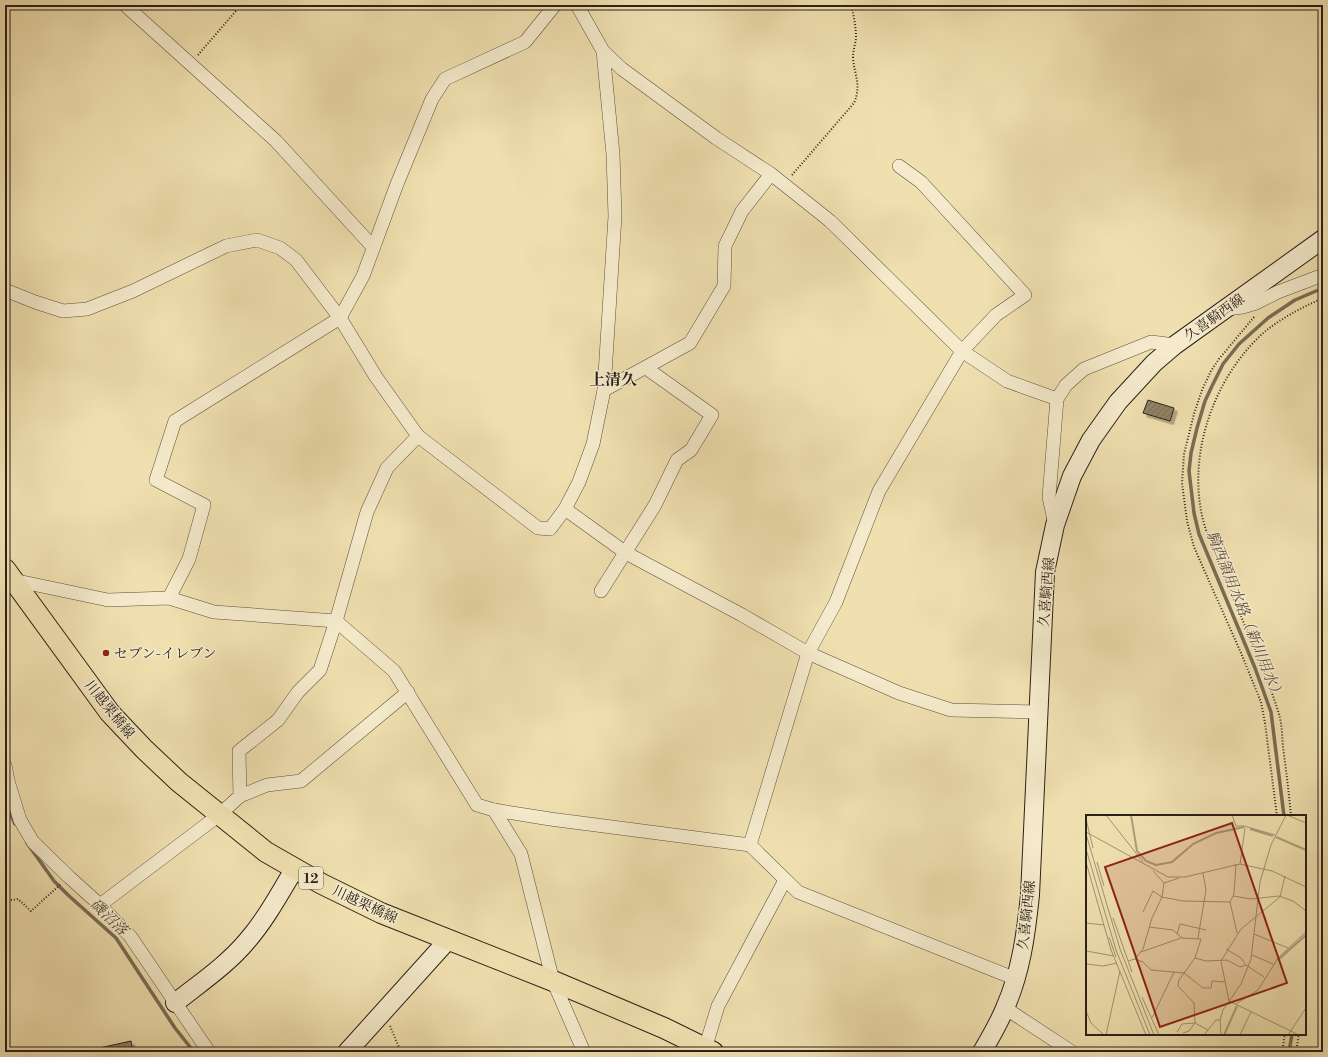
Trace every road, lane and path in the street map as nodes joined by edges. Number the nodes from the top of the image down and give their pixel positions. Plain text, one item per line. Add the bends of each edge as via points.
1 (125, 5) edge
2 (241, 5) edge
3 (555, 5) edge
4 (577, 5) edge
5 (851, 5) edge
6 (603, 51) junction
7 (190, 64) junction
8 (898, 166) dead end
9 (771, 174) junction
10 (784, 184) junction
11 (1323, 239) edge
12 (374, 248) junction
13 (1323, 274) edge
14 (5, 290) edge
15 (1323, 298) edge
16 (1226, 309) junction
17 (1258, 313) dead end
18 (340, 318) junction
19 (1175, 345) junction
20 (962, 351) junction
21 (646, 368) junction
22 (604, 390) junction
23 (1056, 399) junction
24 (418, 436) junction
25 (565, 509) junction
26 (1055, 525) junction
27 (626, 553) junction
28 (8, 579) edge
29 (601, 592) dead end
30 (169, 598) junction
31 (336, 622) junction
32 (808, 653) junction
33 (408, 692) junction
34 (1037, 712) junction
35 (5, 764) edge
36 (240, 796) junction
37 (494, 810) junction
38 (219, 814) junction
39 (1277, 815) edge
40 (1291, 815) edge
41 (750, 845) junction
42 (294, 868) junction
43 (785, 880) junction
44 (61, 884) dead end
45 (5, 901) edge
46 (100, 905) junction
47 (448, 940) junction
48 (1016, 979) junction
49 (553, 981) junction
50 (175, 1003) junction
51 (1005, 1008) junction
52 (383, 1012) junction
53 (1285, 1035) edge
54 (1299, 1035) edge
55 (707, 1050) edge
56 (209, 1052) edge
57 (347, 1052) edge
58 (401, 1052) edge
59 (584, 1052) edge
60 (982, 1052) edge
61 (1072, 1052) edge
62 (1282, 1052) edge
63 (1296, 1052) edge

1 - 7 street
2 - 7 path
3 - 12 street via 525,42 445,79 432,99
4 - 6 street
5 - 10 path via 855,25 856,42 853,57 858,95 854,103
6 - 9 street via 660,98
6 - 22 street via 613,154 615,216
7 - 12 street via 276,141
8 - 20 street via 921,182 1025,296 996,315
9 - 10 street
9 - 21 street via 742,212 725,246 724,286 690,343
10 - 20 street via 830,221
11 - 16 main road, 久喜騎西線
12 - 18 street via 363,276
13 - 16 street via 1256,303
14 - 18 street via 63,311 86,309 133,291 226,246 257,240 280,248 296,260
15 - 40 path via 1278,322 1248,349 1218,394 1202,442 1199,465 1203,520 1279,716
16 - 19 main road, 久喜騎西線
17 - 39 path via 1219,358 1202,390 1184,454 1182,483 1187,521 1194,547 1261,702
18 - 24 street via 376,377
18 - 30 street via 175,421 156,480 204,505 189,559
19 - 23 street via 1151,342 1084,369 1066,385
19 - 26 main road, 久喜騎西線 via 1154,363 1118,402 1091,440 1072,476
20 - 23 street via 1007,381
20 - 32 street via 879,491 836,602
21 - 22 street
21 - 27 street via 712,415 691,450 677,460 655,505
22 - 25 street via 593,444 579,482
23 - 26 street via 1049,497
24 - 25 street via 538,528 550,529
24 - 31 street via 387,468 377,488 367,512
25 - 27 street
26 - 34 main road, 久喜騎西線 via 1045,572
27 - 29 street
27 - 32 street
28 - 30 street via 108,600
28 - 38 main road, 川越栗橋線 / 12 via 110,713 179,782
30 - 31 street via 214,612
31 - 33 street via 394,671
31 - 36 street via 320,670 298,692 278,720 239,751
32 - 34 street via 899,693 951,710
32 - 41 street
33 - 36 street via 301,781 267,785
33 - 37 street via 477,805
34 - 48 main road, 久喜騎西線 via 1030,894 1025,941
35 - 46 street via 20,820 32,842
36 - 38 street
37 - 41 street
37 - 49 street via 521,854
38 - 42 main road, 川越栗橋線 / 12 via 266,852
38 - 46 street
41 - 43 street
42 - 47 main road, 川越栗橋線 / 12 via 381,913
42 - 50 main road via 273,905 248,940 221,966
43 - 48 street via 798,892
43 - 55 street via 718,1006
44 - 45 path via 31,911 18,899
46 - 50 street via 130,936
47 - 49 main road, 川越栗橋線 / 12
47 - 52 main road
48 - 51 main road, 久喜騎西線
49 - 55 main road, 川越栗橋線 / 12 via 664,1028
49 - 59 street
50 - 56 street
51 - 60 main road, 久喜騎西線
51 - 61 street
52 - 57 main road
52 - 58 path
53 - 62 path
54 - 63 path

